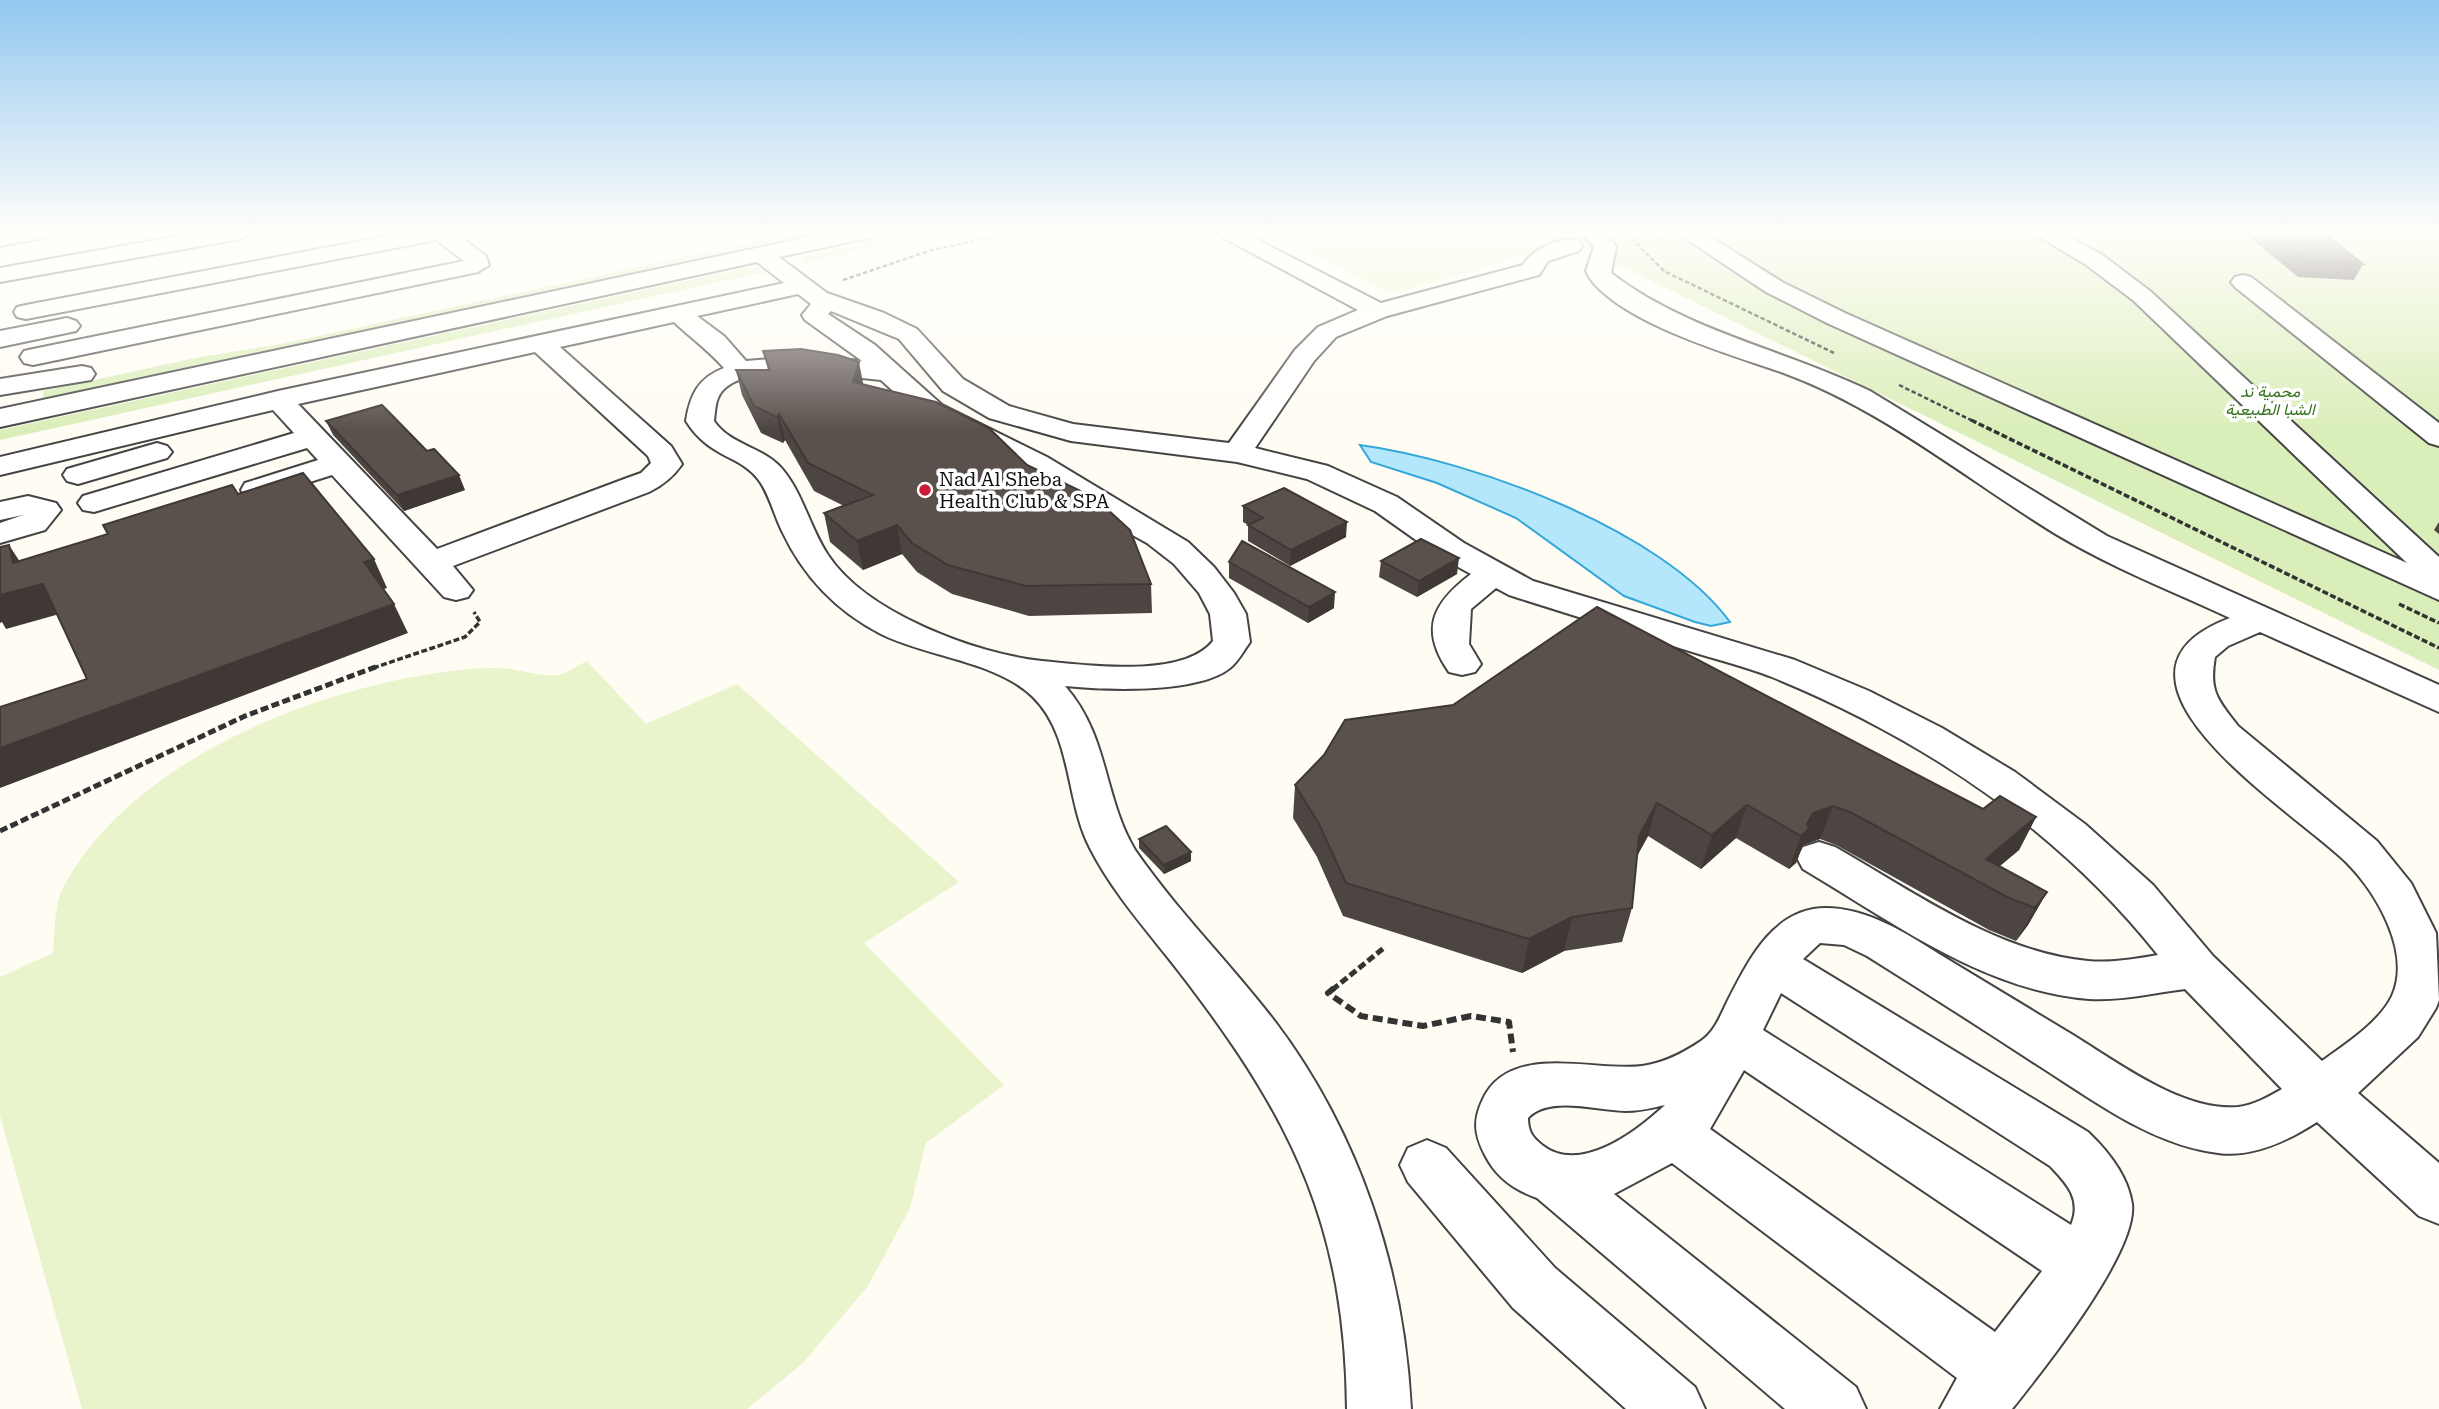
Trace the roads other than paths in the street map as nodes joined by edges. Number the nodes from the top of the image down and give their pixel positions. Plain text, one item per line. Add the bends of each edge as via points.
1 (101, 298) edge
2 (211, 298) edge
3 (320, 298) edge
4 (493, 298) edge
5 (641, 298) edge
6 (721, 298) edge
7 (812, 298) edge
8 (839, 298) edge
9 (1352, 298) edge
10 (1427, 298) edge
11 (1630, 298) edge
12 (1795, 298) edge
13 (2144, 298) edge
14 (2262, 298) edge
15 (405, 306) dead end
16 (688, 311) junction
17 (1378, 311) junction
18 (0, 317) edge
19 (0, 339) edge
20 (540, 343) junction
21 (728, 356) junction
22 (515, 363) dead end
23 (0, 364) edge
24 (105, 369) dead end
25 (886, 373) junction
26 (0, 387) edge
27 (285, 407) junction
28 (0, 418) edge
29 (312, 437) junction
30 (2439, 438) edge
31 (1237, 453) junction
32 (336, 464) junction
33 (0, 466) edge
34 (78, 475) dead end
35 (234, 496) edge
36 (94, 503) dead end
37 (7, 525) edge
38 (42, 558) edge
39 (431, 563) junction
40 (2439, 575) edge
41 (1506, 581) junction
42 (456, 590) road end
43 (2439, 590) edge
44 (2258, 620) junction
45 (1462, 664) dead end
46 (1017, 670) junction
47 (1152, 677) junction
48 (2439, 700) edge
49 (1077, 729) junction
50 (1819, 858) dead end
51 (1773, 964) junction
52 (2196, 969) junction
53 (1730, 1044) junction
54 (2319, 1092) junction
55 (1672, 1132) junction
56 (1427, 1165) dead end
57 (1557, 1182) junction
58 (2439, 1199) edge
59 (2079, 1264) junction
60 (1987, 1391) edge
61 (1378, 1409) edge
62 (1673, 1409) edge
63 (1834, 1409) edge

1 - 18 street
2 - 19 street
3 - 23 street
4 - 15 street
5 - 28 street
6 - 16 street
7 - 25 street via 819,307 814,315 859,346
8 - 31 street via 908,334 953,385 999,412 1113,439
9 - 17 street
10 - 17 street
11 - 44 street via 1699,335 1860,396 2050,518
12 - 43 street
13 - 40 street
14 - 30 street
16 - 20 street
16 - 21 street via 701,334
17 - 31 street via 1345,322 1314,344
20 - 27 street
20 - 39 street via 662,452 667,464 638,485
21 - 25 street via 762,366 807,362
21 - 46 street via 702,400 700,421 715,441 771,474 816,563 831,580 898,629
22 - 27 street
24 - 26 street
25 - 47 street via 953,424 1029,459 1166,541 1208,579 1233,626 1228,651 1198,670
27 - 29 street
27 - 33 street
27 - 34 street
29 - 32 street
29 - 36 street
31 - 41 street via 1317,472 1353,487
32 - 35 street
32 - 39 street
37 - 38 street
39 - 42 street
41 - 45 street via 1476,614 1454,620 1451,644
41 - 52 street via 1782,667 1928,737 2000,782 2070,835 2137,897
44 - 48 street
44 - 54 street via 2208,641 2194,659 2192,680 2200,706 2221,734 2362,851 2388,883 2418,948 2420,979 2412,1007 2394,1032
46 - 47 street
46 - 49 street via 1043,685 1063,705
47 - 49 street via 1105,696
49 - 61 street via 1096,810 1111,846 1134,883 1265,1049 1331,1166 1356,1237 1372,1316
50 - 52 street via 2009,962 2090,980
51 - 53 street
51 - 54 street via 1790,940 1806,928 1830,925 1858,930 2119,1090 2187,1122 2252,1129
51 - 59 street via 2069,1149 2101,1192 2104,1214
52 - 54 street
53 - 55 street via 1714,1080
53 - 57 street via 1703,1068 1675,1081 1606,1090 1543,1083 1520,1091 1505,1107 1502,1129 1511,1152 1531,1171
53 - 59 street
54 - 58 street
55 - 57 street via 1608,1171 1584,1181
55 - 60 street
56 - 62 street via 1534,1288
57 - 63 street
59 - 60 street via 2044,1319

